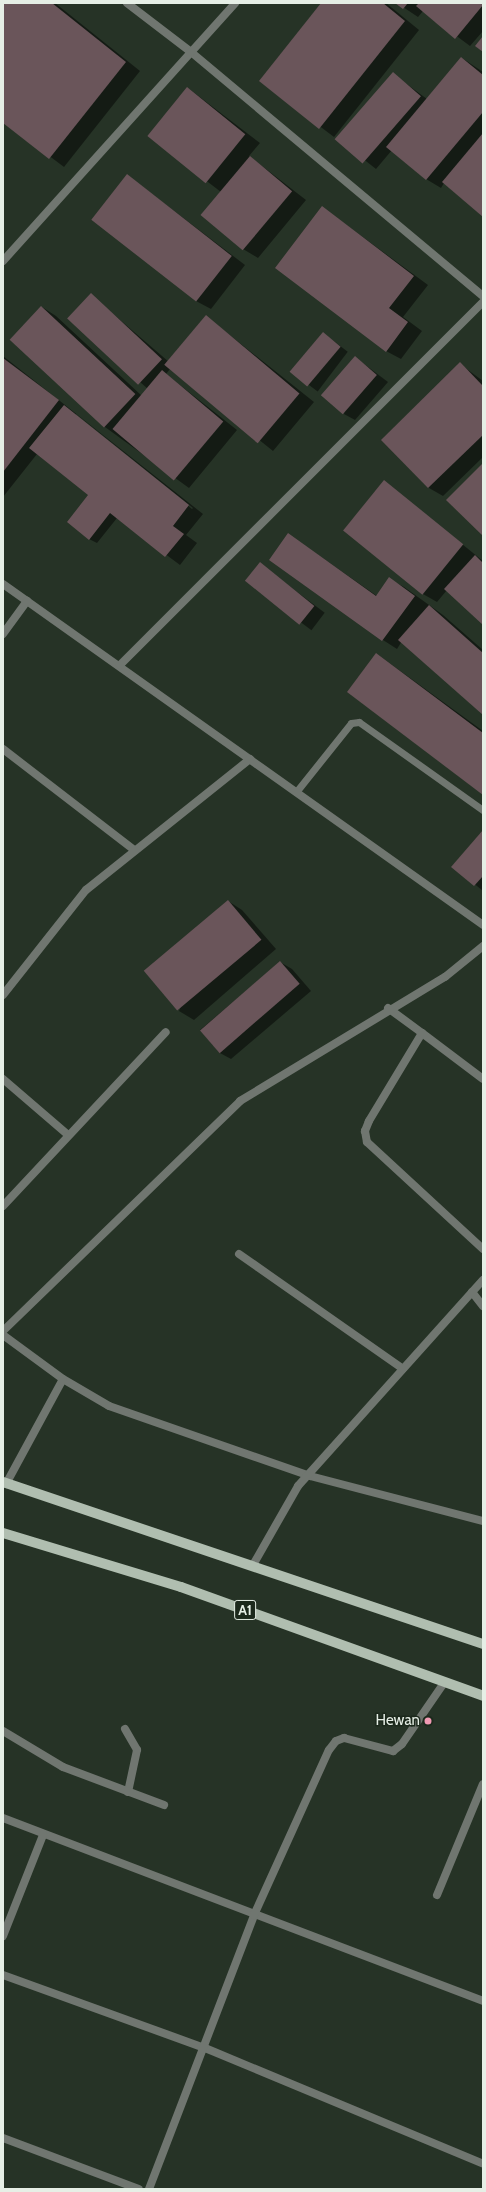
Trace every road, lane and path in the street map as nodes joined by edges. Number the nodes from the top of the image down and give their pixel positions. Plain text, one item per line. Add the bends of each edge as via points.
1 (127, 3) edge
2 (235, 3) edge
3 (191, 52) junction
4 (3, 261) edge
5 (483, 296) edge
6 (483, 302) edge
7 (3, 584) edge
8 (27, 601) junction
9 (3, 634) edge
10 (120, 665) junction
11 (3, 749) edge
12 (250, 759) junction
13 (296, 792) junction
14 (483, 810) edge
15 (134, 850) junction
16 (483, 925) edge
17 (483, 946) edge
18 (3, 995) edge
19 (388, 1008) junction
20 (166, 1032) dead end
21 (422, 1033) junction
22 (3, 1079) edge
23 (483, 1079) edge
24 (67, 1134) junction
25 (3, 1206) edge
26 (483, 1249) edge
27 (239, 1254) dead end
28 (483, 1280) edge
29 (472, 1292) junction
30 (483, 1306) edge
31 (3, 1331) edge
32 (3, 1334) edge
33 (404, 1369) junction
34 (63, 1379) junction
35 (310, 1476) junction
36 (5, 1483) edge
37 (483, 1521) edge
38 (3, 1533) edge
39 (253, 1565) junction
40 (483, 1644) edge
41 (444, 1683) junction
42 (483, 1696) edge
43 (125, 1729) dead end
44 (3, 1732) edge
45 (483, 1784) edge
46 (128, 1792) junction
47 (164, 1805) dead end
48 (3, 1818) edge
49 (43, 1835) junction
50 (437, 1895) dead end
51 (254, 1915) junction
52 (3, 1936) edge
53 (3, 1975) edge
54 (483, 2001) edge
55 (205, 2048) junction
56 (3, 2138) edge
57 (483, 2164) edge
58 (139, 2189) edge
59 (149, 2189) edge

1 - 3 street
2 - 3 street
3 - 4 street
3 - 5 street
6 - 10 street
7 - 8 street
8 - 9 street
8 - 10 street
10 - 12 street
11 - 15 street
12 - 13 street
12 - 15 street
13 - 14 lane via 351,723 359,722
13 - 16 street
15 - 18 street via 81,896
17 - 19 street via 445,977
19 - 21 street
19 - 31 street via 235,1106
20 - 24 street
21 - 23 street
21 - 26 street via 369,1121 365,1131 367,1142
22 - 24 street
24 - 25 street
27 - 33 street
28 - 29 street
29 - 30 street
29 - 33 street
32 - 34 street
33 - 35 street
34 - 35 street via 109,1406
34 - 36 street
35 - 37 street
35 - 39 street via 298,1486
36 - 39 main road
38 - 41 main road, A1 via 181,1587
39 - 40 main road
41 - 42 main road, A1
41 - 51 street via 402,1744 394,1751 344,1738 336,1741
43 - 46 street via 137,1750
44 - 46 street via 63,1767
45 - 50 street
46 - 47 street
48 - 49 street
49 - 51 street
49 - 52 street
51 - 54 street
51 - 55 street
53 - 55 street
55 - 57 street
55 - 59 street
56 - 58 street

